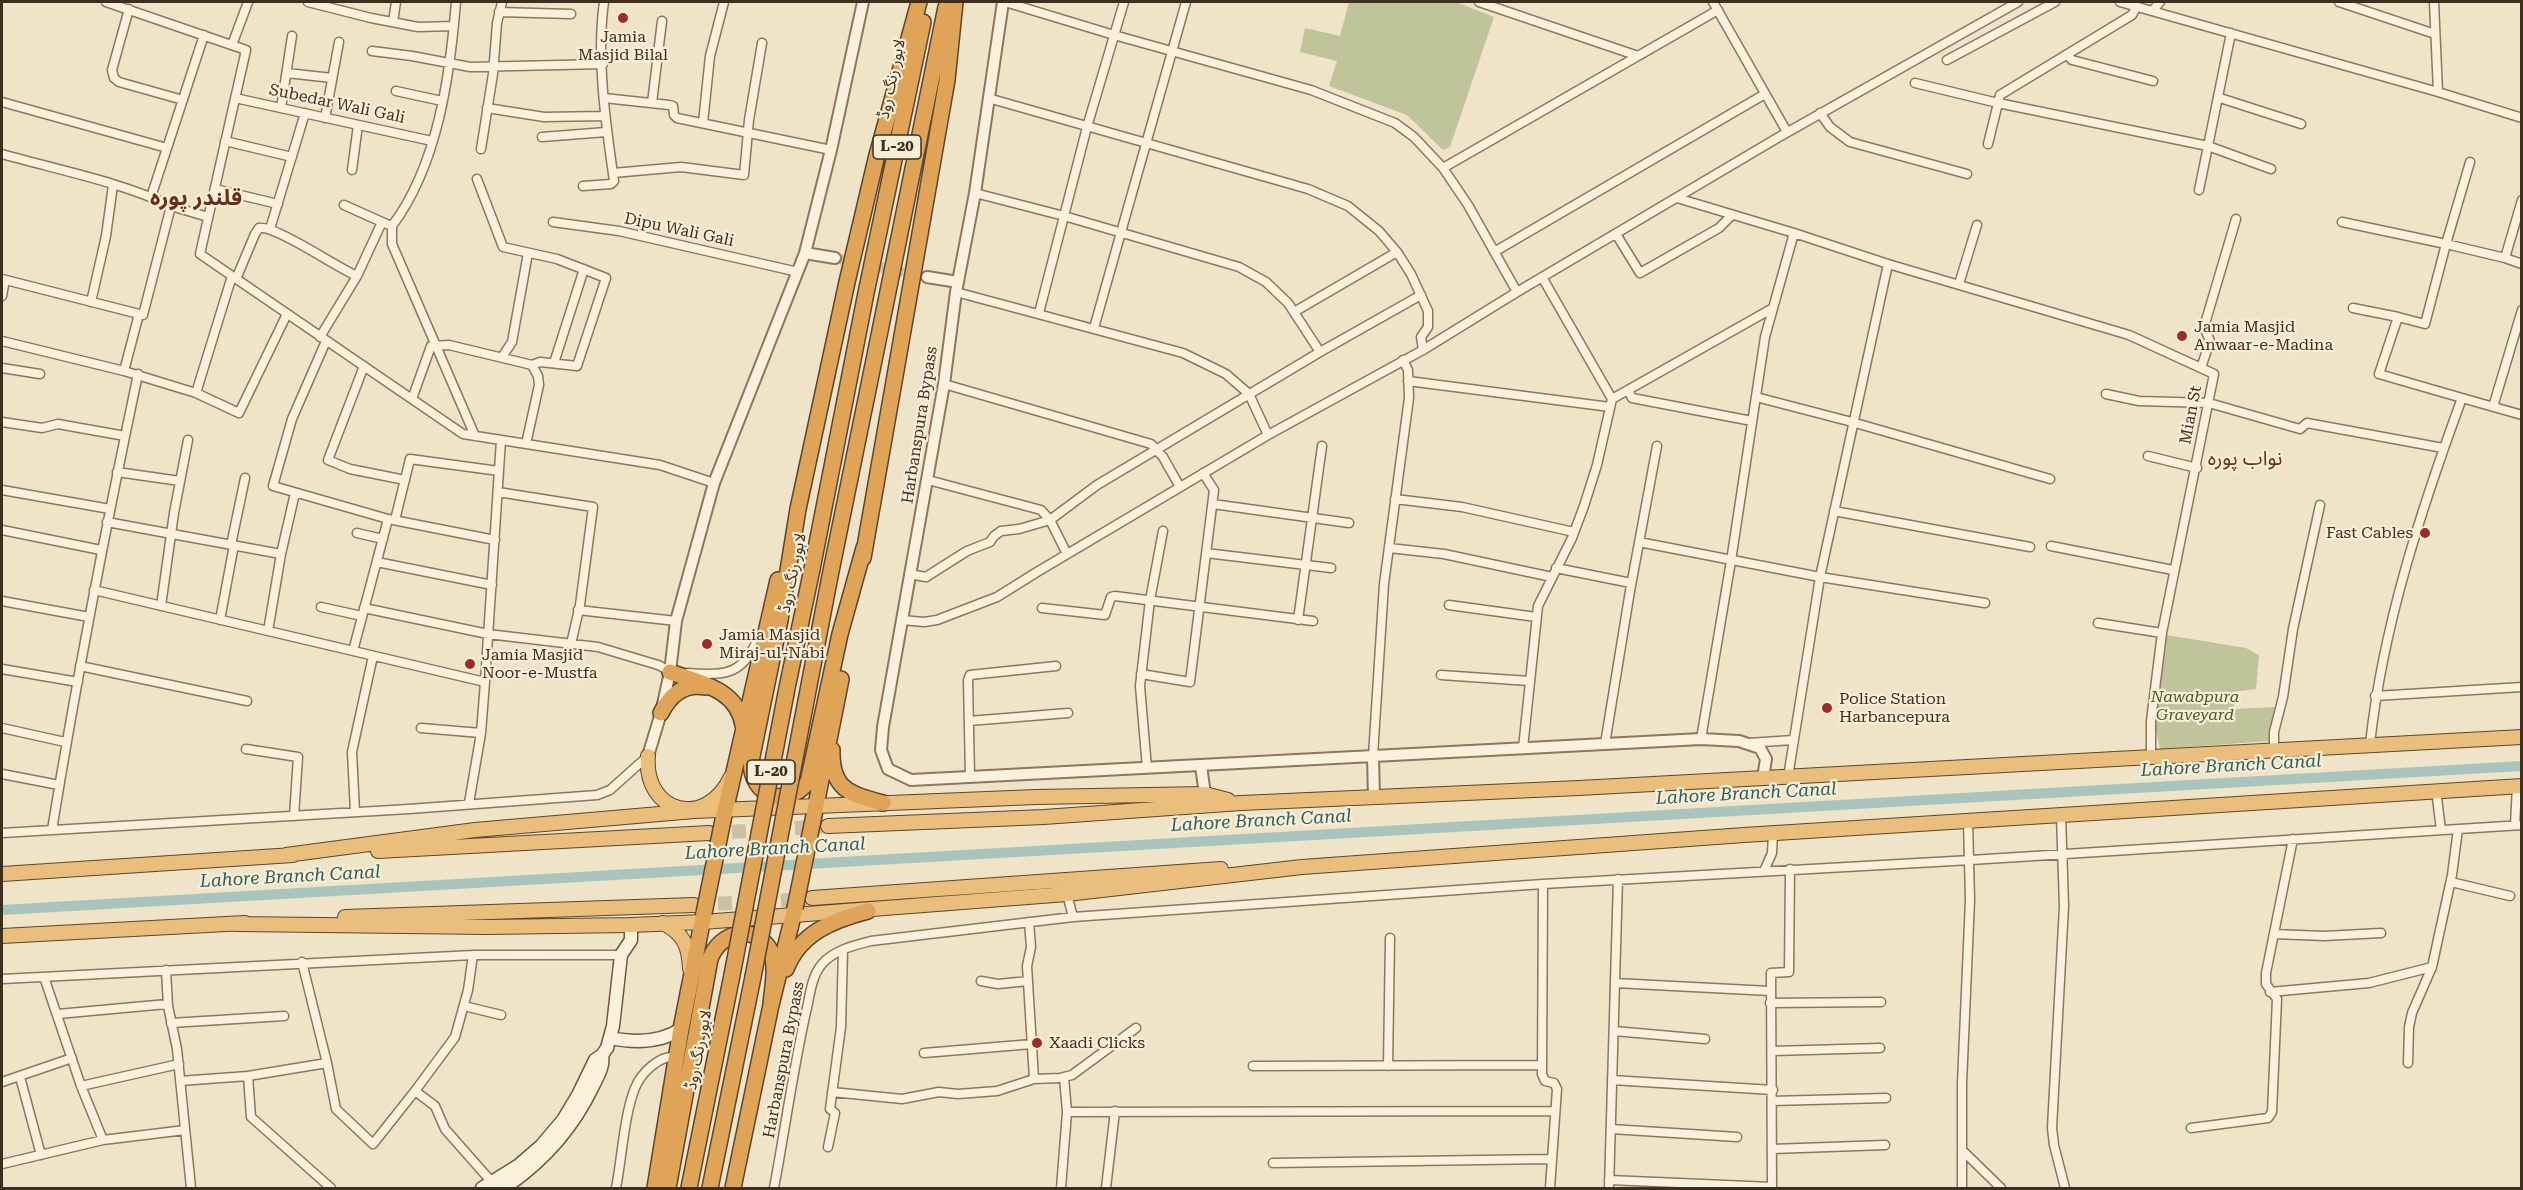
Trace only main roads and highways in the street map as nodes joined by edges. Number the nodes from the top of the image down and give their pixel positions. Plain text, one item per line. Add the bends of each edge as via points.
1 (919, 2) edge
2 (927, 2) edge
3 (947, 2) edge
4 (956, 2) edge
5 (798, 509) junction
6 (864, 548) junction
7 (670, 672) road end
8 (714, 688) junction
9 (661, 712) road end
10 (744, 728) junction
11 (832, 732) junction
12 (2522, 737) edge
13 (648, 756) road end
14 (734, 771) junction
15 (2519, 786) edge
16 (883, 803) junction
17 (1241, 803) junction
18 (815, 810) junction
19 (694, 811) junction
20 (724, 815) junction
21 (828, 826) tunnel mouth
22 (709, 833) tunnel mouth
23 (286, 855) junction
24 (1302, 867) junction
25 (2, 874) edge
26 (812, 898) tunnel mouth
27 (868, 911) junction
28 (794, 912) junction
29 (700, 914) junction
30 (663, 923) junction
31 (237, 924) junction
32 (631, 926) junction
33 (2, 936) edge
34 (691, 980) junction
35 (771, 1005) junction
36 (681, 1029) junction
37 (610, 1038) junction
38 (602, 1055) junction
39 (490, 1186) edge
40 (504, 1188) edge
41 (655, 1188) edge
42 (668, 1188) edge
43 (689, 1188) edge
44 (710, 1188) edge
45 (733, 1188) edge

1 - 5 highway via 873,170
2 - 43 highway, لاہور رنگ روڈ / L-20, bridge
3 - 44 highway, L-20, bridge
4 - 6 highway via 947,80
5 - 6 highway via 751,761 754,779 766,793 794,795 808,782 840,634
5 - 10 highway
6 - 11 highway
7 - 8 highway
8 - 9 highway via 687,687 667,701
8 - 10 highway via 735,703
10 - 14 highway
11 - 16 highway via 831,757 836,780 858,797
11 - 18 highway
12 - 17 highway
13 - 19 highway via 650,782 657,793 667,802
14 - 19 highway via 719,796
14 - 20 highway
15 - 24 highway
16 - 17 highway via 1204,794
16 - 18 highway
17 - 21 highway via 1044,817
18 - 20 highway
18 - 28 highway, bridge
19 - 20 highway
19 - 23 highway via 475,830
20 - 29 highway, bridge
22 - 23 highway
23 - 25 highway
24 - 26 highway via 1189,870
24 - 27 highway via 1067,894
27 - 28 highway
27 - 35 highway via 837,919 810,936 789,961
28 - 29 highway
28 - 35 highway
29 - 30 highway
29 - 31 highway via 378,915
29 - 34 highway
30 - 32 highway
30 - 34 highway via 681,934 687,943
31 - 32 highway
31 - 33 highway
32 - 37 main road via 631,940 621,955
34 - 36 highway
35 - 42 highway via 774,960 764,942 745,933 718,943 710,959
35 - 45 highway
36 - 37 main road via 663,1039
36 - 41 highway
37 - 38 main road
38 - 39 main road via 595,1060 563,1120 541,1146
38 - 40 main road via 604,1064 570,1125 527,1173

